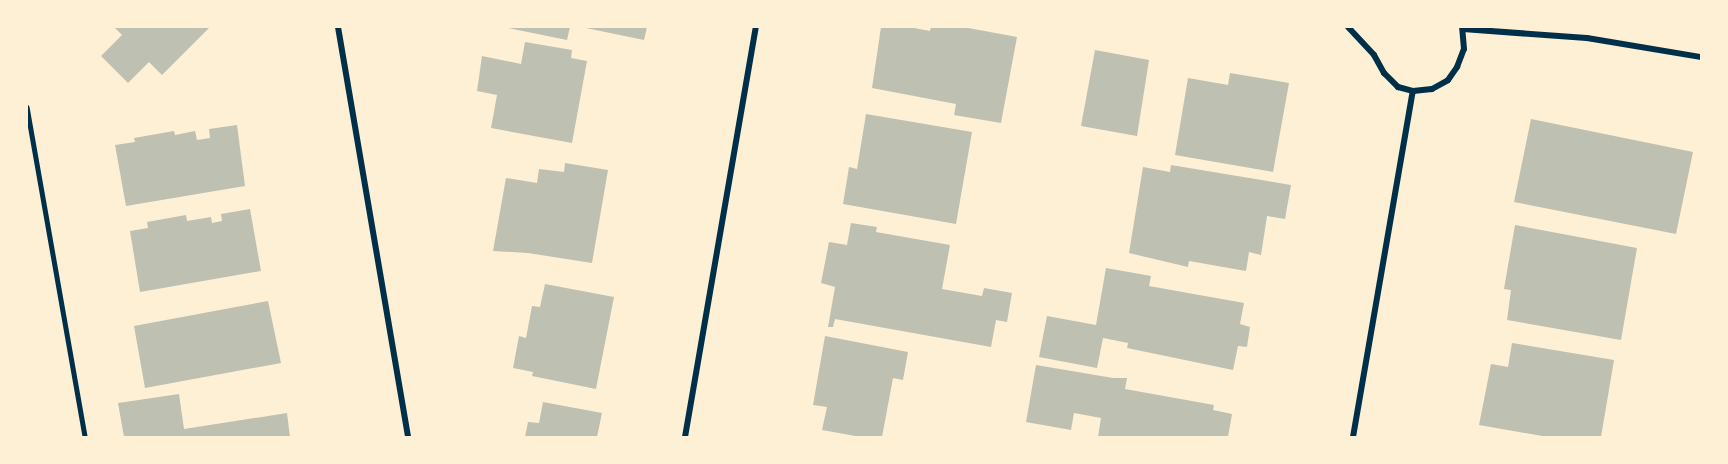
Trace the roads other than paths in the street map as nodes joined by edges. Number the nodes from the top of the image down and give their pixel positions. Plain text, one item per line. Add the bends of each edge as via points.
1 (338, 27) edge
2 (756, 27) edge
3 (1348, 27) edge
4 (1462, 28) edge
5 (1701, 57) edge
6 (1413, 92) junction
7 (27, 107) edge
8 (85, 437) edge
9 (408, 437) edge
10 (685, 437) edge
11 (1353, 437) edge

1 - 9 street
2 - 10 street
3 - 6 street via 1374,55 1384,73 1398,87
4 - 5 street via 1587,38
4 - 6 street via 1464,49 1458,67 1448,80 1432,89
6 - 11 street
7 - 8 lane

